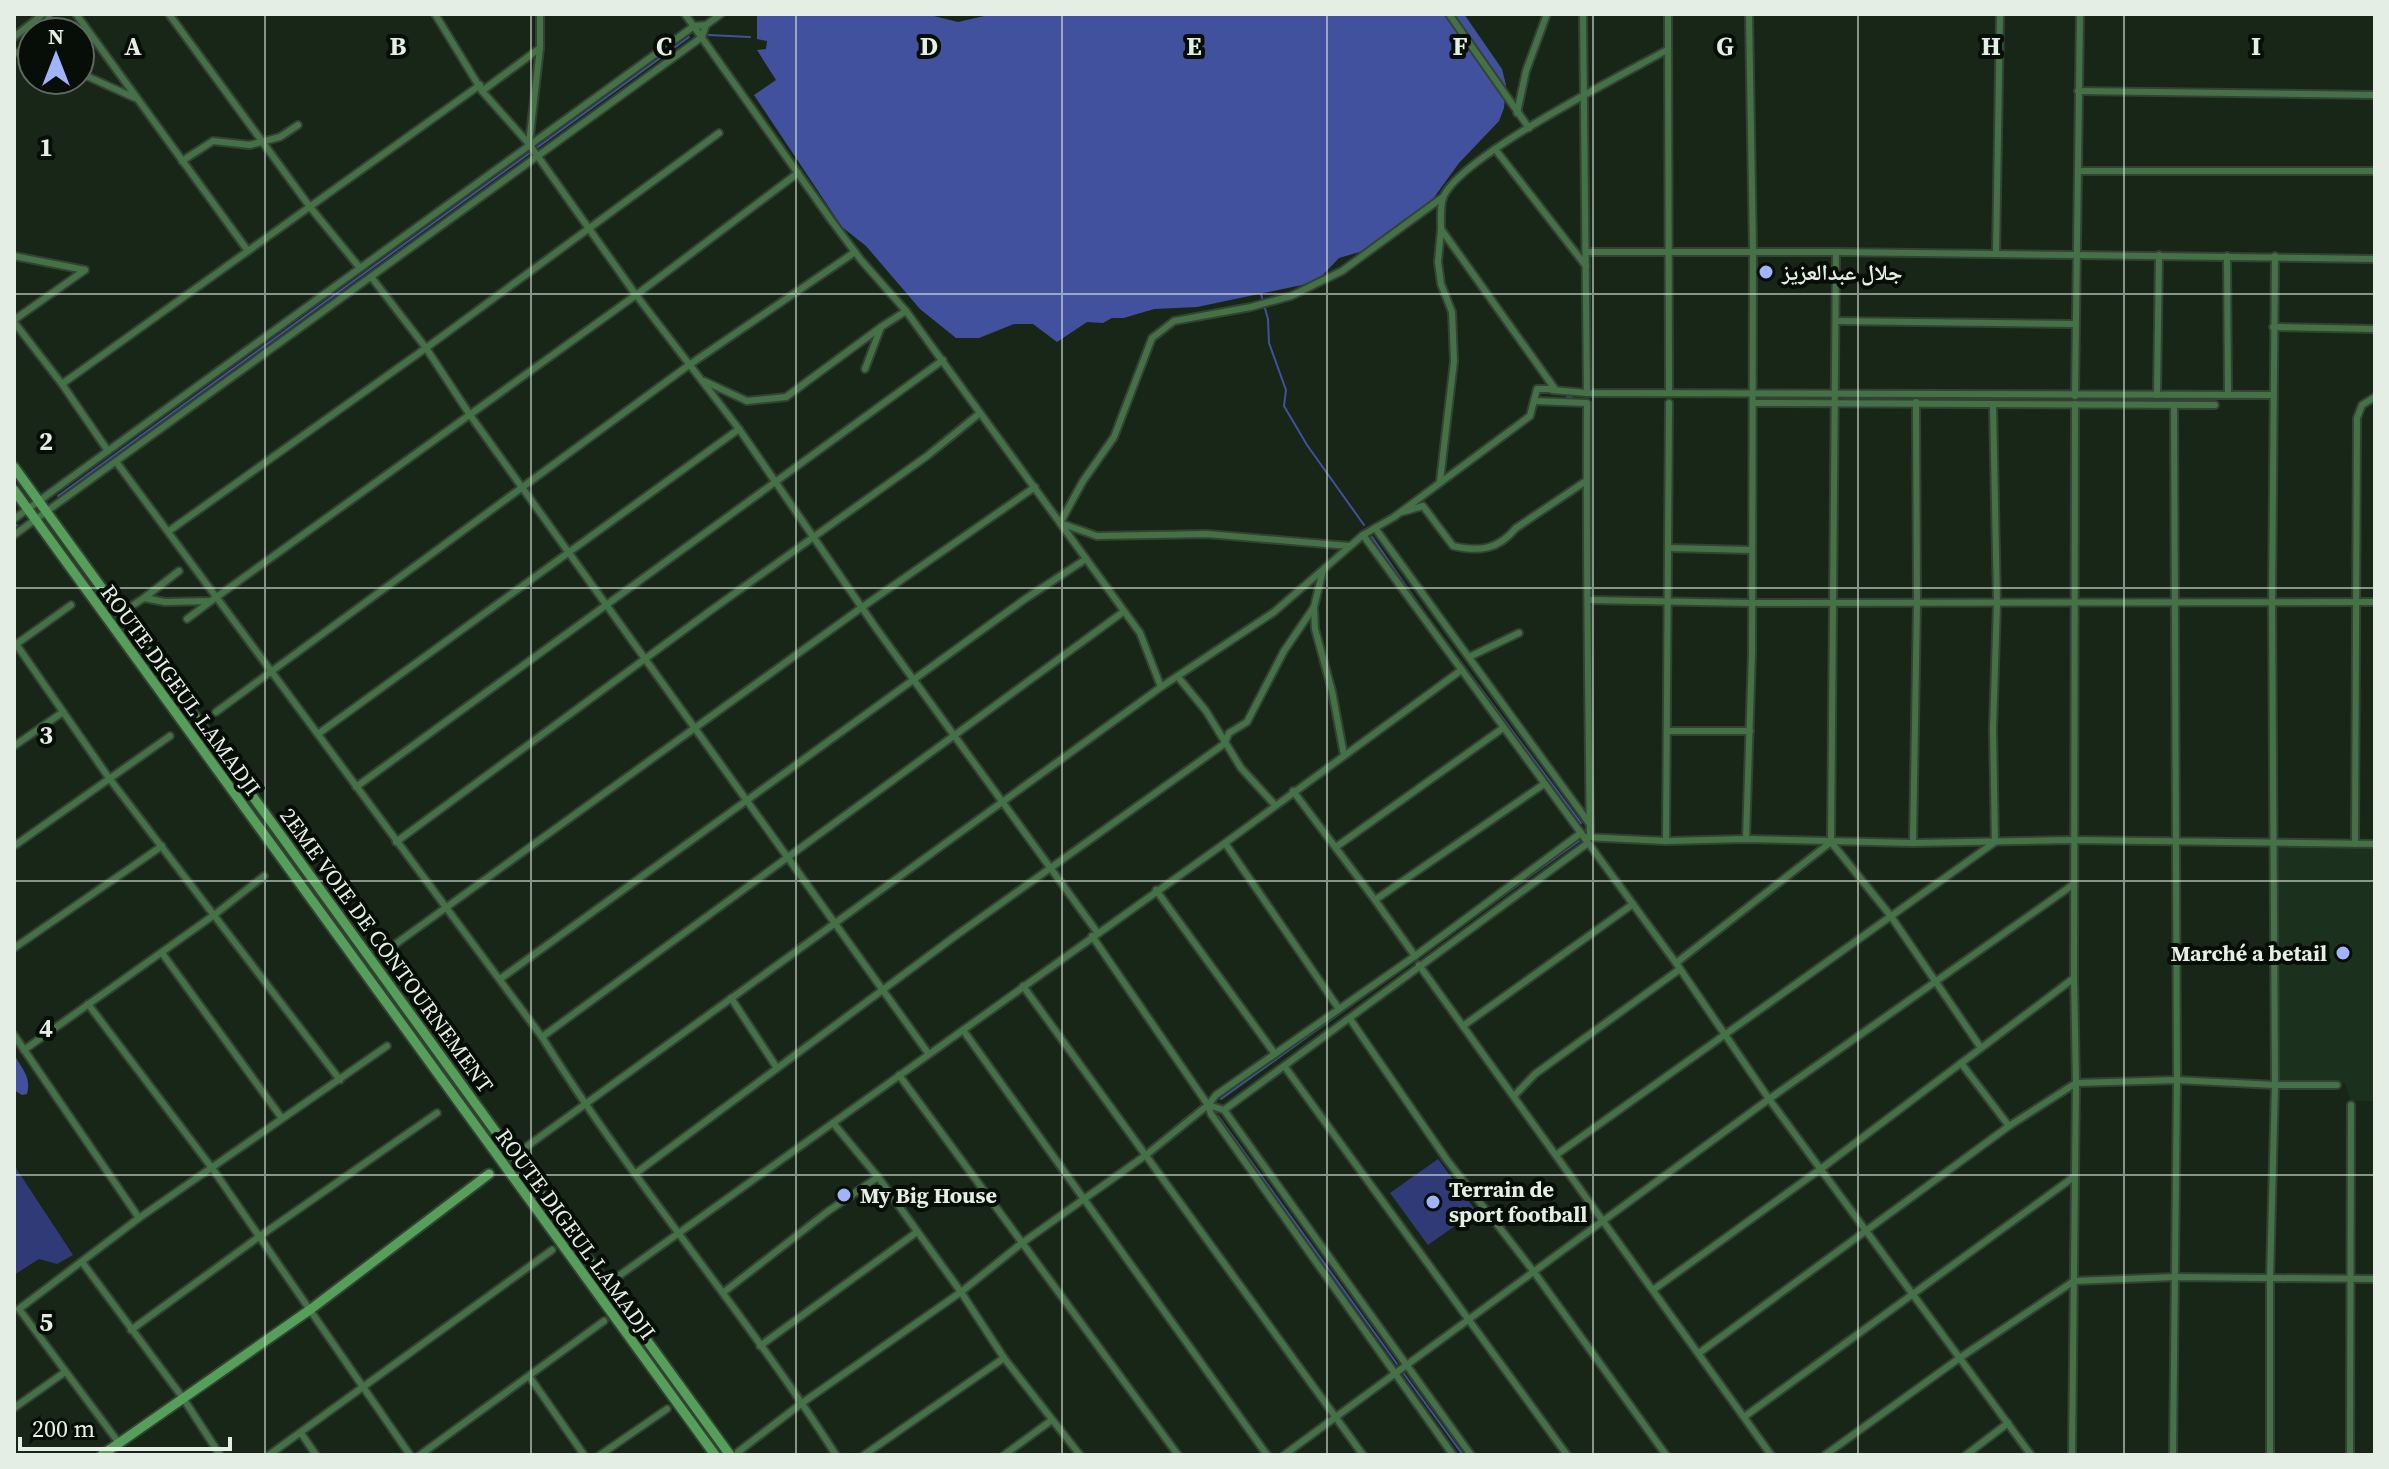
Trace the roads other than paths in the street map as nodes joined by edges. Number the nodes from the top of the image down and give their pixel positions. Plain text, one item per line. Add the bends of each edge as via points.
1 (46, 14) edge
2 (76, 14) edge
3 (169, 14) edge
4 (435, 14) edge
5 (540, 14) edge
6 (685, 14) edge
7 (721, 14) edge
8 (1449, 14) edge
9 (1547, 14) edge
10 (1583, 14) edge
11 (1668, 14) edge
12 (1749, 14) edge
13 (2000, 14) edge
14 (2080, 14) edge
15 (706, 25) junction
16 (694, 26) junction
17 (14, 37) edge
18 (702, 37) junction
19 (540, 48) junction
20 (1667, 50) junction
21 (96, 80) edge
22 (481, 88) junction
23 (2078, 91) junction
24 (1586, 94) junction
25 (2375, 95) edge
26 (138, 100) junction
27 (1517, 113) junction
28 (298, 125) dead end
29 (1529, 128) junction
30 (719, 133) dead end
31 (262, 142) junction
32 (530, 146) junction
33 (1495, 149) junction
34 (536, 156) junction
35 (182, 161) junction
36 (2078, 171) junction
37 (2375, 171) edge
38 (798, 173) junction
39 (1443, 197) junction
40 (310, 207) junction
41 (588, 229) junction
42 (1441, 229) junction
43 (248, 251) junction
44 (1753, 251) junction
45 (855, 252) junction
46 (1586, 252) junction
47 (1836, 252) junction
48 (1670, 254) junction
49 (1996, 254) junction
50 (2159, 255) junction
51 (14, 256) edge
52 (2076, 256) junction
53 (2227, 256) junction
54 (2275, 256) junction
55 (2375, 259) edge
56 (1586, 267) junction
57 (360, 268) junction
58 (372, 278) junction
59 (636, 295) junction
60 (906, 311) junction
61 (14, 321) edge
62 (1836, 321) junction
63 (2075, 324) junction
64 (881, 327) junction
65 (2273, 327) junction
66 (2375, 329) edge
67 (426, 348) junction
68 (943, 360) junction
69 (689, 365) junction
70 (865, 369) dead end
71 (700, 378) junction
72 (62, 384) junction
73 (1537, 389) junction
74 (1587, 393) junction
75 (1669, 393) junction
76 (1753, 393) junction
77 (1835, 393) junction
78 (1916, 395) junction
79 (2157, 395) junction
80 (2228, 395) junction
81 (2272, 395) junction
82 (2075, 396) junction
83 (2375, 397) edge
84 (1534, 401) junction
85 (1669, 403) dead end
86 (1753, 403) junction
87 (1835, 403) junction
88 (1916, 404) junction
89 (2075, 404) junction
90 (1993, 405) junction
91 (2174, 405) junction
92 (2215, 405) dead end
93 (980, 413) junction
94 (470, 415) junction
95 (739, 429) junction
96 (108, 451) junction
97 (117, 463) junction
98 (14, 467) edge
99 (776, 481) junction
100 (1440, 481) junction
101 (1586, 481) junction
102 (1035, 487) junction
103 (524, 488) junction
104 (14, 490) edge
105 (38, 500) junction
106 (28, 509) junction
107 (47, 512) junction
108 (1398, 514) junction
109 (14, 519) edge
110 (36, 520) junction
111 (1060, 523) junction
112 (1375, 528) junction
113 (169, 531) junction
114 (14, 535) edge
115 (1363, 535) junction
116 (815, 537) junction
117 (1349, 546) junction
118 (1669, 548) junction
119 (1752, 550) junction
120 (570, 551) junction
121 (1086, 559) junction
122 (1324, 569) junction
123 (179, 571) dead end
124 (144, 598) junction
125 (214, 599) junction
126 (1589, 600) junction
127 (1668, 601) junction
128 (2075, 601) junction
129 (1835, 602) junction
130 (2176, 602) junction
131 (2355, 602) junction
132 (2375, 602) edge
133 (1751, 603) junction
134 (1917, 603) junction
135 (1997, 603) junction
136 (2272, 603) junction
137 (71, 605) dead end
138 (608, 605) junction
139 (130, 607) dead end
140 (1314, 607) junction
141 (861, 608) junction
142 (1123, 612) junction
143 (187, 619) dead end
144 (1519, 633) dead end
145 (15, 645) edge
146 (1469, 657) junction
147 (645, 658) junction
148 (272, 670) junction
149 (1460, 671) junction
150 (1178, 677) junction
151 (915, 680) junction
152 (1161, 687) junction
153 (63, 712) junction
154 (216, 712) dead end
155 (1503, 728) junction
156 (695, 729) junction
157 (1667, 731) junction
158 (1750, 731) junction
159 (318, 734) junction
160 (955, 734) junction
161 (170, 736) dead end
162 (1224, 744) junction
163 (14, 746) edge
164 (1344, 755) junction
165 (109, 778) junction
166 (1544, 784) junction
167 (356, 787) junction
168 (1293, 791) junction
169 (748, 800) junction
170 (1003, 802) junction
171 (1275, 805) junction
172 (1590, 825) junction
173 (1586, 838) junction
174 (1746, 839) junction
175 (2074, 840) junction
176 (1666, 841) junction
177 (396, 842) junction
178 (1831, 842) junction
179 (1995, 842) junction
180 (2175, 842) junction
181 (1225, 843) junction
182 (1913, 843) junction
183 (2274, 843) junction
184 (2355, 844) junction
185 (2375, 844) edge
186 (14, 846) edge
187 (162, 846) junction
188 (1336, 847) junction
189 (788, 856) junction
190 (1051, 867) junction
191 (264, 876) dead end
192 (2074, 884) junction
193 (1156, 890) junction
194 (1375, 900) junction
195 (1633, 904) junction
196 (445, 908) junction
197 (214, 915) junction
198 (1890, 915) junction
199 (835, 924) junction
200 (1094, 934) junction
201 (14, 948) edge
202 (390, 948) dead end
203 (162, 953) junction
204 (1415, 956) junction
205 (1419, 965) junction
206 (1678, 966) junction
207 (2074, 978) junction
208 (500, 979) junction
209 (1935, 980) junction
210 (1023, 986) junction
211 (884, 989) junction
212 (731, 998) junction
213 (88, 1004) junction
214 (1339, 1009) junction
215 (1350, 1019) junction
216 (1463, 1026) junction
217 (963, 1030) junction
218 (14, 1035) edge
219 (1725, 1036) junction
220 (542, 1037) junction
221 (387, 1046) dead end
222 (1981, 1048) junction
223 (24, 1050) junction
224 (928, 1053) junction
225 (1275, 1054) junction
226 (1961, 1063) junction
227 (1285, 1067) junction
228 (777, 1068) junction
229 (899, 1075) junction
230 (340, 1080) junction
231 (2177, 1080) junction
232 (2076, 1083) junction
233 (2275, 1085) junction
234 (2337, 1085) dead end
235 (1514, 1096) junction
236 (1769, 1099) junction
237 (583, 1104) junction
238 (1208, 1105) junction
239 (2351, 1105) dead end
240 (1224, 1110) junction
241 (437, 1113) dead end
242 (281, 1117) junction
243 (833, 1123) junction
244 (2009, 1126) junction
245 (526, 1147) dead end
246 (1146, 1155) junction
247 (1556, 1155) junction
248 (212, 1168) junction
249 (1822, 1168) junction
250 (636, 1173) junction
251 (489, 1174) dead end
252 (2075, 1176) junction
253 (878, 1177) junction
254 (1085, 1200) junction
255 (139, 1218) junction
256 (1603, 1221) junction
257 (1866, 1229) junction
258 (917, 1232) junction
259 (678, 1234) junction
260 (260, 1236) junction
261 (1022, 1243) junction
262 (552, 1250) dead end
263 (82, 1262) junction
264 (1534, 1272) junction
265 (2175, 1277) junction
266 (2270, 1278) junction
267 (2351, 1279) junction
268 (2375, 1279) edge
269 (613, 1280) dead end
270 (2074, 1281) junction
271 (1653, 1290) junction
272 (724, 1292) junction
273 (961, 1292) junction
274 (1914, 1294) junction
275 (311, 1309) junction
276 (17, 1311) edge
277 (1470, 1320) junction
278 (604, 1321) dead end
279 (131, 1330) junction
280 (760, 1346) junction
281 (1699, 1353) junction
282 (1961, 1357) junction
283 (1004, 1358) junction
284 (1400, 1369) junction
285 (65, 1372) junction
286 (529, 1376) junction
287 (362, 1386) junction
288 (183, 1398) junction
289 (802, 1403) junction
290 (14, 1408) edge
291 (667, 1409) dead end
292 (1744, 1417) junction
293 (1337, 1418) junction
294 (1052, 1420) junction
295 (2008, 1423) junction
296 (301, 1433) junction
297 (119, 1443) junction
298 (734, 1454) edge
299 (102, 1455) edge
300 (220, 1455) edge
301 (269, 1455) edge
302 (316, 1455) edge
303 (410, 1455) edge
304 (420, 1455) edge
305 (584, 1455) edge
306 (600, 1455) edge
307 (715, 1455) edge
308 (836, 1455) edge
309 (864, 1455) edge
310 (1004, 1455) edge
311 (1080, 1455) edge
312 (1178, 1455) edge
313 (1267, 1455) edge
314 (1284, 1455) edge
315 (1363, 1455) edge
316 (1453, 1455) edge
317 (1471, 1455) edge
318 (1567, 1455) edge
319 (1666, 1455) edge
320 (1771, 1455) edge
321 (1825, 1455) edge
322 (1966, 1455) edge
323 (2031, 1455) edge
324 (2072, 1455) edge
325 (2173, 1455) edge
326 (2270, 1455) edge
327 (2350, 1455) edge

1 - 17 street
2 - 26 street
3 - 31 street
4 - 22 street
5 - 19 street
6 - 16 street
7 - 15 street
8 - 27 street
9 - 27 street
10 - 24 street
11 - 20 street
12 - 44 street
13 - 49 street
14 - 23 street
15 - 16 street
15 - 18 street
16 - 18 street
16 - 32 street
18 - 34 street
18 - 38 street
19 - 22 street
19 - 32 street
20 - 24 street
20 - 48 street
21 - 26 street
22 - 32 street
22 - 40 street
23 - 25 street
23 - 36 street
24 - 29 street
24 - 46 street
26 - 35 street
27 - 29 street
28 - 31 street
29 - 33 street
30 - 41 street
31 - 35 street via 213,141
31 - 40 street
32 - 34 street
32 - 57 street
33 - 39 street via 1460,173
33 - 56 street
34 - 41 street
34 - 58 street
35 - 43 street
36 - 37 street
36 - 52 street
38 - 45 street
38 - 59 street
39 - 42 street
39 - 111 street via 1342,271 1291,296 1174,321 1152,338 1114,437
40 - 43 street
40 - 57 street
41 - 59 street
41 - 67 street
42 - 73 street via 1555,389
42 - 100 street via 1438,262 1452,312 1454,361
43 - 72 street
44 - 47 street
44 - 48 street
44 - 76 street
45 - 60 street
45 - 69 street
46 - 48 street
46 - 56 street
47 - 49 street
47 - 62 street
48 - 75 street
49 - 52 street
50 - 52 street
50 - 53 street
50 - 79 street
51 - 61 street via 85,270
52 - 63 street
53 - 54 street
53 - 80 street
54 - 55 street
54 - 65 street
56 - 74 street
57 - 96 street
58 - 67 street
58 - 97 street
59 - 69 street
59 - 94 street
60 - 64 street
60 - 68 street
61 - 72 street
62 - 63 street
62 - 77 street
63 - 82 street
64 - 70 street
64 - 71 street via 786,397 747,401
65 - 66 street
65 - 81 street
67 - 94 street
67 - 113 street
68 - 93 street
68 - 99 street
69 - 71 street
69 - 103 street
71 - 95 street
72 - 96 street
73 - 74 street
73 - 84 street
74 - 75 street
75 - 76 street
76 - 77 street
76 - 86 street
77 - 78 street
77 - 87 street
78 - 82 street
78 - 88 street
79 - 80 street
79 - 82 street
80 - 81 street
81 - 136 street
83 - 131 street via 2362,405 2357,418
84 - 100 street via 1530,416
84 - 101 street via 1587,403
85 - 118 street
86 - 87 street
86 - 119 street
87 - 88 street
87 - 129 street
88 - 90 street
88 - 134 street
89 - 90 street
89 - 91 street
89 - 128 street
90 - 135 street
91 - 92 street
91 - 130 street
93 - 102 street
93 - 116 street
94 - 103 street
94 - 125 street
95 - 99 street
95 - 120 street
96 - 105 street
97 - 107 street
97 - 113 street
98 - 105 main road, 2EME VOIE DE CONTOURNEMENT
99 - 116 street
99 - 138 street
100 - 108 street
101 - 108 street via 1479,552 1453,546 1423,506
101 - 126 street
102 - 111 street
102 - 141 street
103 - 120 street
103 - 148 street
104 - 106 main road, ROUTE DIGEUL LAMADJI
105 - 106 street
105 - 107 main road, 2EME VOIE DE CONTOURNEMENT
106 - 109 street
106 - 110 main road, ROUTE DIGEUL LAMADJI
107 - 110 street
107 - 298 main road, 2EME VOIE DE CONTOURNEMENT
108 - 112 street
110 - 114 street
110 - 307 main road, ROUTE DIGEUL LAMADJI
111 - 117 street via 1097,536 1207,534
111 - 121 street
112 - 115 street
112 - 146 street
113 - 125 street
115 - 117 street
115 - 149 street
116 - 141 street
116 - 147 street
117 - 122 street
118 - 119 street
118 - 127 street
119 - 133 street
120 - 138 street
120 - 159 street
121 - 142 street
121 - 151 street
122 - 140 street
122 - 150 street via 1274,612
123 - 124 street
124 - 125 street
124 - 139 street
125 - 143 street
125 - 148 street
126 - 127 street
126 - 172 street
127 - 133 street
127 - 157 street
128 - 130 street
128 - 135 street
128 - 175 street
129 - 133 street
129 - 134 street
129 - 178 street
130 - 136 street
130 - 180 street
131 - 132 street
131 - 136 street
131 - 184 street
133 - 158 street
134 - 135 street
134 - 182 street
135 - 179 street
136 - 183 street
137 - 145 street
138 - 147 street
138 - 167 street
140 - 162 street via 1247,722 1229,733
140 - 164 street
141 - 151 street
141 - 156 street
142 - 152 street via 1144,641
142 - 160 street
144 - 146 street
145 - 153 street
146 - 172 street
147 - 156 street
147 - 177 street
148 - 154 street
148 - 159 street
149 - 155 street
149 - 164 street
150 - 152 street
150 - 162 street
151 - 160 street
151 - 169 street
152 - 170 street
153 - 163 street
153 - 165 street
155 - 166 street
155 - 188 street
156 - 169 street
156 - 196 street
157 - 158 street
157 - 176 street
158 - 174 street
159 - 167 street
160 - 170 street
160 - 189 street
161 - 165 street
162 - 171 street
162 - 190 street
164 - 168 street
165 - 186 street
165 - 187 street
166 - 173 street
166 - 194 street
167 - 177 street
168 - 171 street
168 - 188 street
169 - 189 street
169 - 208 street
170 - 190 street
170 - 199 street
171 - 181 street
172 - 173 street
173 - 176 street
173 - 195 street
173 - 204 street
173 - 205 street
174 - 176 street
174 - 178 street
175 - 179 street
175 - 180 street
175 - 192 street
177 - 196 street
178 - 182 street
178 - 198 street
178 - 206 street
179 - 182 street
179 - 198 street
180 - 183 street
180 - 231 street
181 - 193 street
181 - 214 street
183 - 184 street
183 - 233 street
184 - 185 street
187 - 197 street
187 - 201 street
188 - 194 street
189 - 199 street
189 - 220 street
190 - 200 street
190 - 211 street
191 - 197 street
192 - 207 street
192 - 209 street
193 - 200 street
193 - 225 street
194 - 204 street
195 - 206 street
195 - 216 street
196 - 202 street
196 - 208 street
197 - 203 street
197 - 230 street
198 - 209 street
198 - 219 street
199 - 211 street
199 - 212 street
200 - 210 street
200 - 238 street
203 - 213 street
203 - 242 street
204 - 214 street
205 - 215 street
205 - 216 street
206 - 219 street
206 - 235 street via 1535,1074
207 - 222 street
207 - 232 street
208 - 220 street
209 - 222 street
209 - 236 street
210 - 217 street
210 - 246 street
211 - 224 street
211 - 228 street
212 - 228 street
212 - 237 street
213 - 223 street
213 - 248 street
214 - 225 street
215 - 227 street
215 - 264 street via 1447,1160
216 - 235 street
217 - 224 street
217 - 254 street
218 - 223 street
219 - 236 street
219 - 247 street
220 - 237 street
221 - 230 street
222 - 226 street
223 - 255 street
224 - 229 street
225 - 238 street
226 - 244 street
226 - 249 street
227 - 240 street
227 - 277 street
228 - 250 street
229 - 243 street
229 - 261 street
230 - 242 street
231 - 232 street
231 - 233 street
231 - 265 street
232 - 244 street
232 - 252 street
233 - 234 street
233 - 266 street
235 - 247 street
236 - 249 street
236 - 256 street
237 - 245 street
237 - 250 street
238 - 240 street
238 - 246 street
238 - 284 street
239 - 267 street
240 - 284 street
241 - 260 street
242 - 248 street
243 - 253 street
243 - 259 street
244 - 257 street
246 - 254 street
246 - 293 street
247 - 256 street
248 - 255 street
248 - 260 street
249 - 257 street
249 - 271 street
250 - 259 street
251 - 275 main road
252 - 270 street
252 - 274 street
253 - 258 street
253 - 272 street
254 - 261 street
254 - 313 street
255 - 263 street
256 - 264 street
256 - 271 street
257 - 274 street
257 - 281 street
258 - 273 street
258 - 280 street
259 - 269 street
259 - 272 street
260 - 275 street
260 - 279 street
261 - 273 street
261 - 312 street
262 - 287 street
263 - 276 street
263 - 279 street
264 - 277 street
264 - 319 street
265 - 266 street
265 - 270 street
265 - 325 street
266 - 267 street
266 - 326 street
267 - 268 street
267 - 327 street
270 - 282 street
270 - 324 street
271 - 281 street
272 - 280 street
273 - 283 street
273 - 289 street
274 - 282 street
274 - 292 street
275 - 287 street
275 - 288 main road
276 - 285 street
277 - 284 street
277 - 318 street
278 - 286 street
279 - 288 street
280 - 289 street
281 - 292 street
282 - 295 street
282 - 321 street
283 - 294 street
283 - 309 street
284 - 293 street
284 - 316 street
284 - 317 street
285 - 290 street
285 - 297 street
286 - 304 street
286 - 305 street
287 - 296 street
287 - 303 street
288 - 297 main road
288 - 300 street
289 - 298 street
289 - 308 street
291 - 306 street
292 - 320 street
293 - 314 street
293 - 315 street
294 - 310 street
294 - 311 street
295 - 322 street
295 - 323 street
296 - 301 street
296 - 302 street
297 - 299 main road

